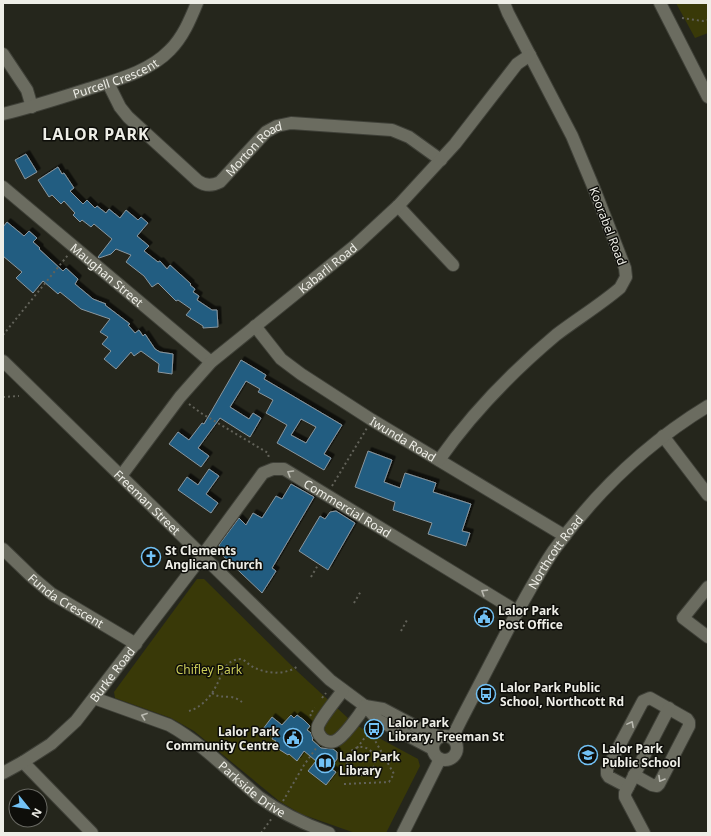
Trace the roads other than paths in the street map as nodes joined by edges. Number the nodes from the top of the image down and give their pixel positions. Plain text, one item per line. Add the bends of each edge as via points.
1 (197, 3) edge
2 (504, 3) edge
3 (660, 3) edge
4 (3, 54) edge
5 (530, 55) junction
6 (108, 83) junction
7 (708, 97) edge
8 (32, 107) junction
9 (3, 114) edge
10 (441, 160) junction
11 (3, 187) edge
12 (398, 206) junction
13 (453, 265) dead end
14 (255, 326) junction
15 (3, 361) edge
16 (211, 362) junction
17 (708, 406) edge
18 (663, 436) junction
19 (439, 460) junction
20 (120, 476) junction
21 (708, 495) edge
22 (565, 536) junction
23 (3, 549) edge
24 (202, 556) junction
25 (708, 588) edge
26 (518, 612) junction
27 (708, 637) edge
28 (136, 644) junction
29 (343, 690) junction
30 (94, 698) junction
31 (365, 706) junction
32 (669, 708) junction
33 (440, 737) junction
34 (452, 738) junction
35 (437, 754) junction
36 (23, 762) junction
37 (3, 773) edge
38 (634, 775) junction
39 (628, 787) junction
40 (92, 833) edge
41 (329, 833) edge
42 (403, 833) edge
43 (644, 833) edge

1 - 6 street, Purcell Crescent via 182,36 162,58 144,69
2 - 5 street, Koorabel Road
3 - 7 street
4 - 8 street via 27,90
5 - 10 street, Kabarli Road via 517,64
5 - 19 street, Koorabel Road via 587,170 625,268 626,277 617,291 557,335 514,372 470,420
6 - 8 street, Purcell Crescent
6 - 10 street, Morton Road via 128,117 204,184 213,185 220,182 266,132 276,126 291,123 392,130 409,137
8 - 9 street, Purcell Crescent
10 - 12 street, Kabarli Road
11 - 16 street, Maughan Street
12 - 13 street
12 - 14 street, Kabarli Road via 356,244
14 - 16 street, Kabarli Road
14 - 19 street, Iwunda Road via 281,359 300,374
15 - 20 street, Freeman Street
16 - 20 street, Kabarli Road via 180,397
17 - 18 street, Northcott Road
18 - 21 street
18 - 22 street, Northcott Road via 627,465 584,511
19 - 22 street, Iwunda Road
20 - 24 street, Freeman Street
22 - 26 street, Northcott Road via 536,578
23 - 28 street, Funda Crescent via 52,594
26 -> 24 street, Commercial Road via 284,469 262,473
24 - 28 street, Burke Road
24 - 29 street, Freeman Street
25 - 27 street via 683,618
26 - 34 street, Northcott Road
28 - 30 street, Burke Road
29 - 31 street, Freeman Street
29 - 31 street via 318,725 323,740 330,742 339,739
30 - 36 street, Burke Road via 68,730
41 -> 30 street, Parkside Drive via 278,810 211,754 176,729
31 - 33 street, Freeman Street via 384,709
31 - 35 street, Freeman Street via 378,720
32 - 38 street
32 -> 38 street via 687,719 689,726 659,784 654,786
39 -> 32 street via 609,777 607,769 643,702 650,698
33 - 34 street
33 - 35 street via 434,742
34 - 35 street via 456,747 455,753 447,759
35 - 42 street
36 - 37 street, Burke Road
36 - 40 street
38 - 39 street
39 - 43 street via 625,797

